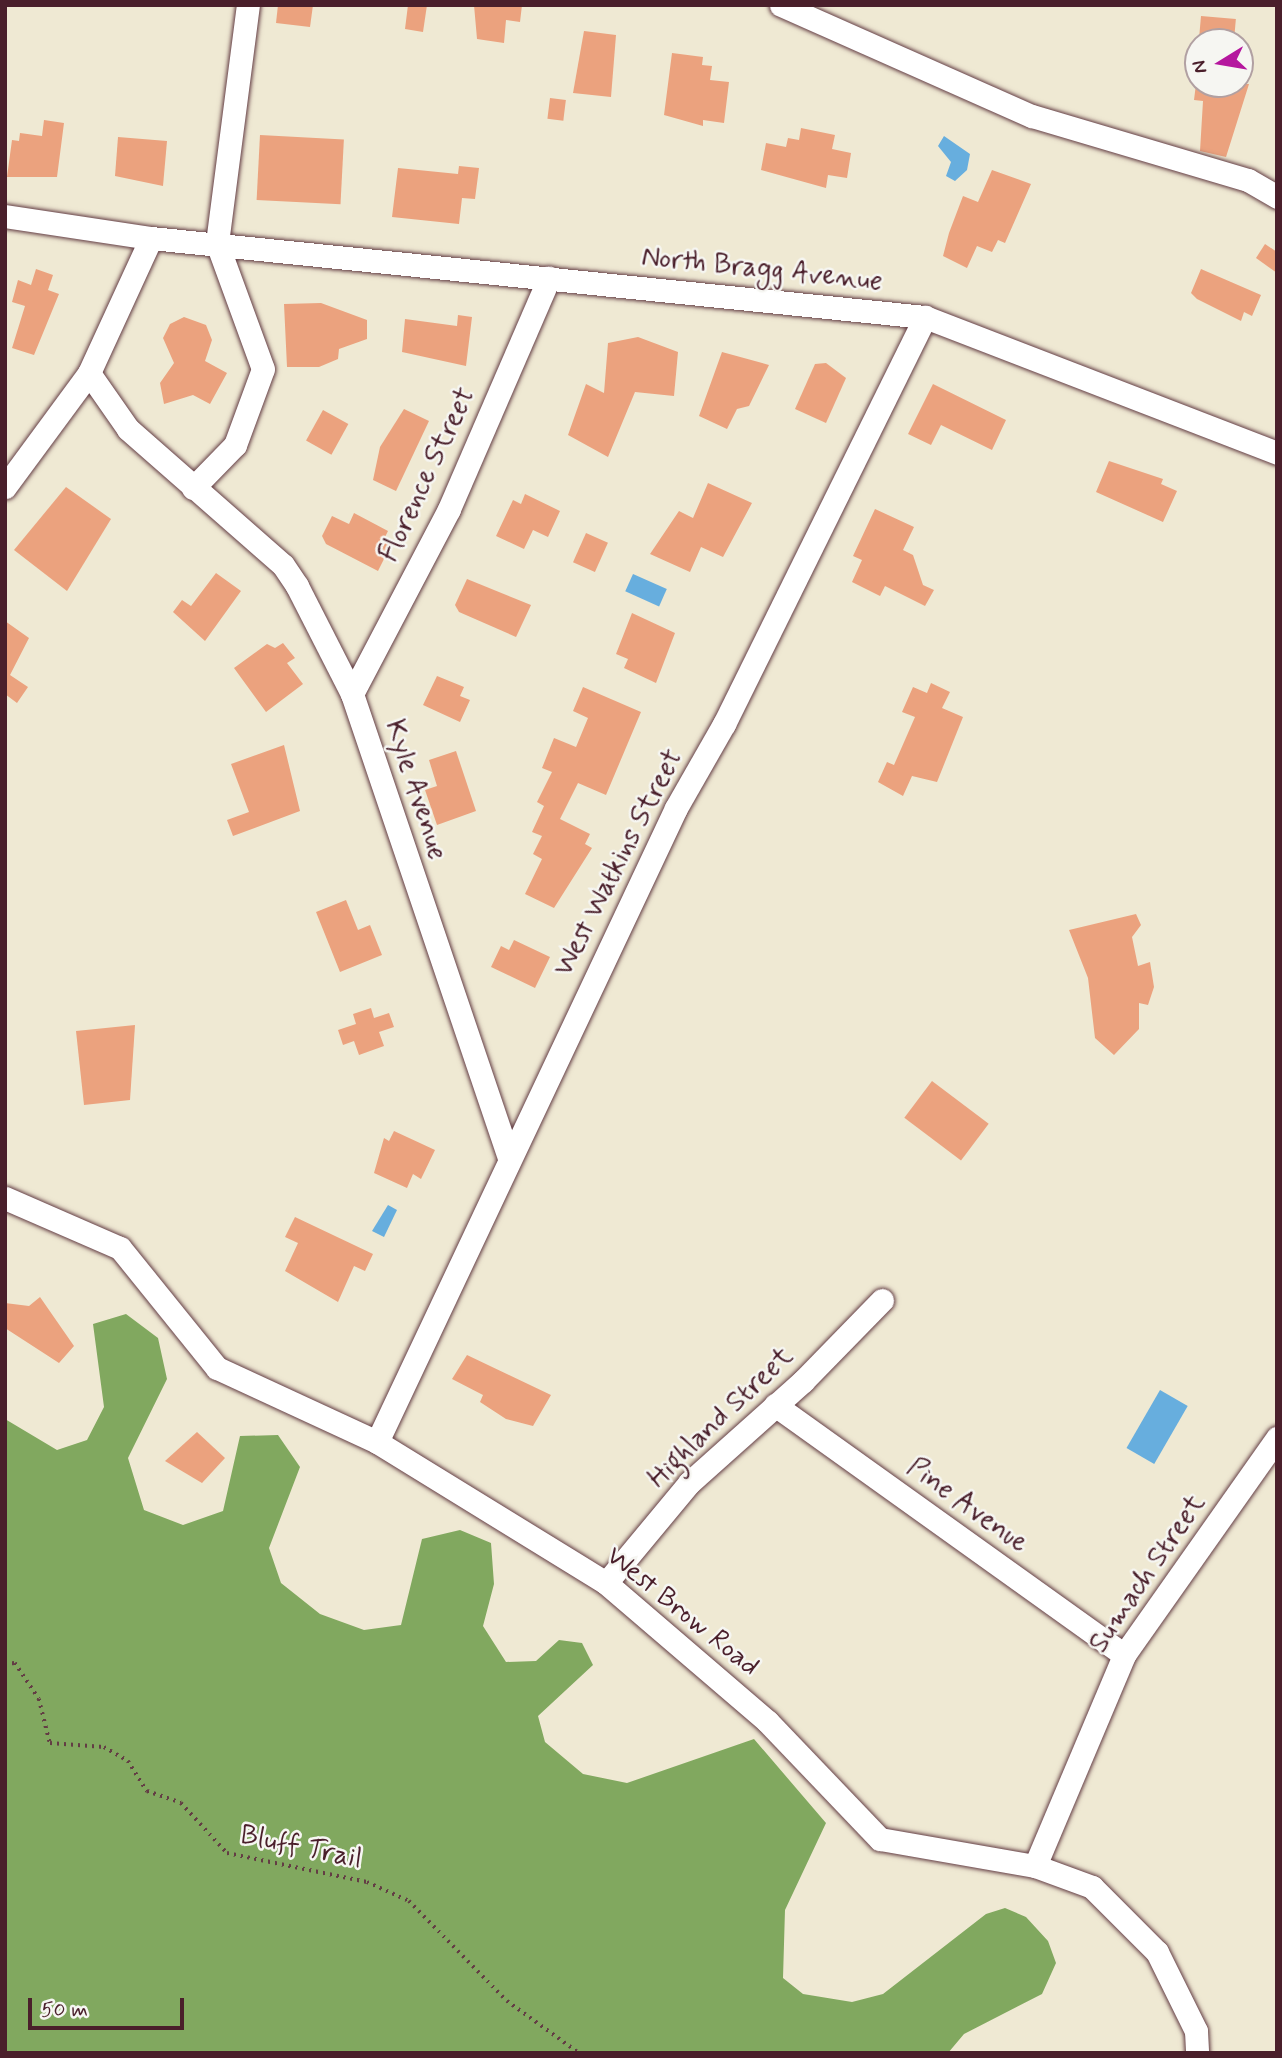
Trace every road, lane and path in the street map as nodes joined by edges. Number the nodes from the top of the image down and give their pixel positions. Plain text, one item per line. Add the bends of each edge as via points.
1 (248, 5) edge
2 (781, 5) edge
3 (1277, 197) edge
4 (5, 216) edge
5 (151, 237) junction
6 (217, 243) junction
7 (549, 278) junction
8 (925, 317) junction
9 (89, 373) junction
10 (1277, 453) edge
11 (5, 487) edge
12 (193, 488) junction
13 (352, 694) junction
14 (508, 1155) junction
15 (5, 1198) edge
16 (882, 1300) dead end
17 (775, 1405) junction
18 (1277, 1438) edge
19 (377, 1443) junction
20 (606, 1583) junction
21 (1124, 1656) junction
22 (5, 1664) edge
23 (1035, 1866) junction
24 (579, 2053) edge
25 (1197, 2053) edge

1 - 6 street
2 - 3 street via 1032,116 1248,180
4 - 5 street
5 - 6 street, North Bragg Avenue
5 - 9 street
6 - 7 street, North Bragg Avenue
6 - 12 street via 263,369 235,445
7 - 8 street, North Bragg Avenue
7 - 13 street, Florence Street via 449,509
8 - 10 street, North Bragg Avenue
8 - 14 street, West Watkins Street
9 - 11 street
9 - 12 street, Kyle Avenue via 128,429
12 - 13 street, Kyle Avenue via 283,565
13 - 14 street, Kyle Avenue
14 - 19 street, West Watkins Street
15 - 19 street, West Brow Road via 120,1248 216,1368
16 - 17 street, Highland Street
17 - 20 street, Highland Street via 689,1483
17 - 21 street, Pine Avenue
18 - 21 street, Sumach Street
19 - 20 street, West Brow Road
20 - 23 street, West Brow Road via 768,1722 880,1839
21 - 23 street, Sumach Street
22 - 24 path, Bluff Trail via 15,1664 39,1699 50,1743 104,1747 128,1761 147,1791 181,1803 227,1853 367,1882 408,1901 507,2001
23 - 25 street, West Brow Road via 1092,1887 1157,1952 1196,2031

